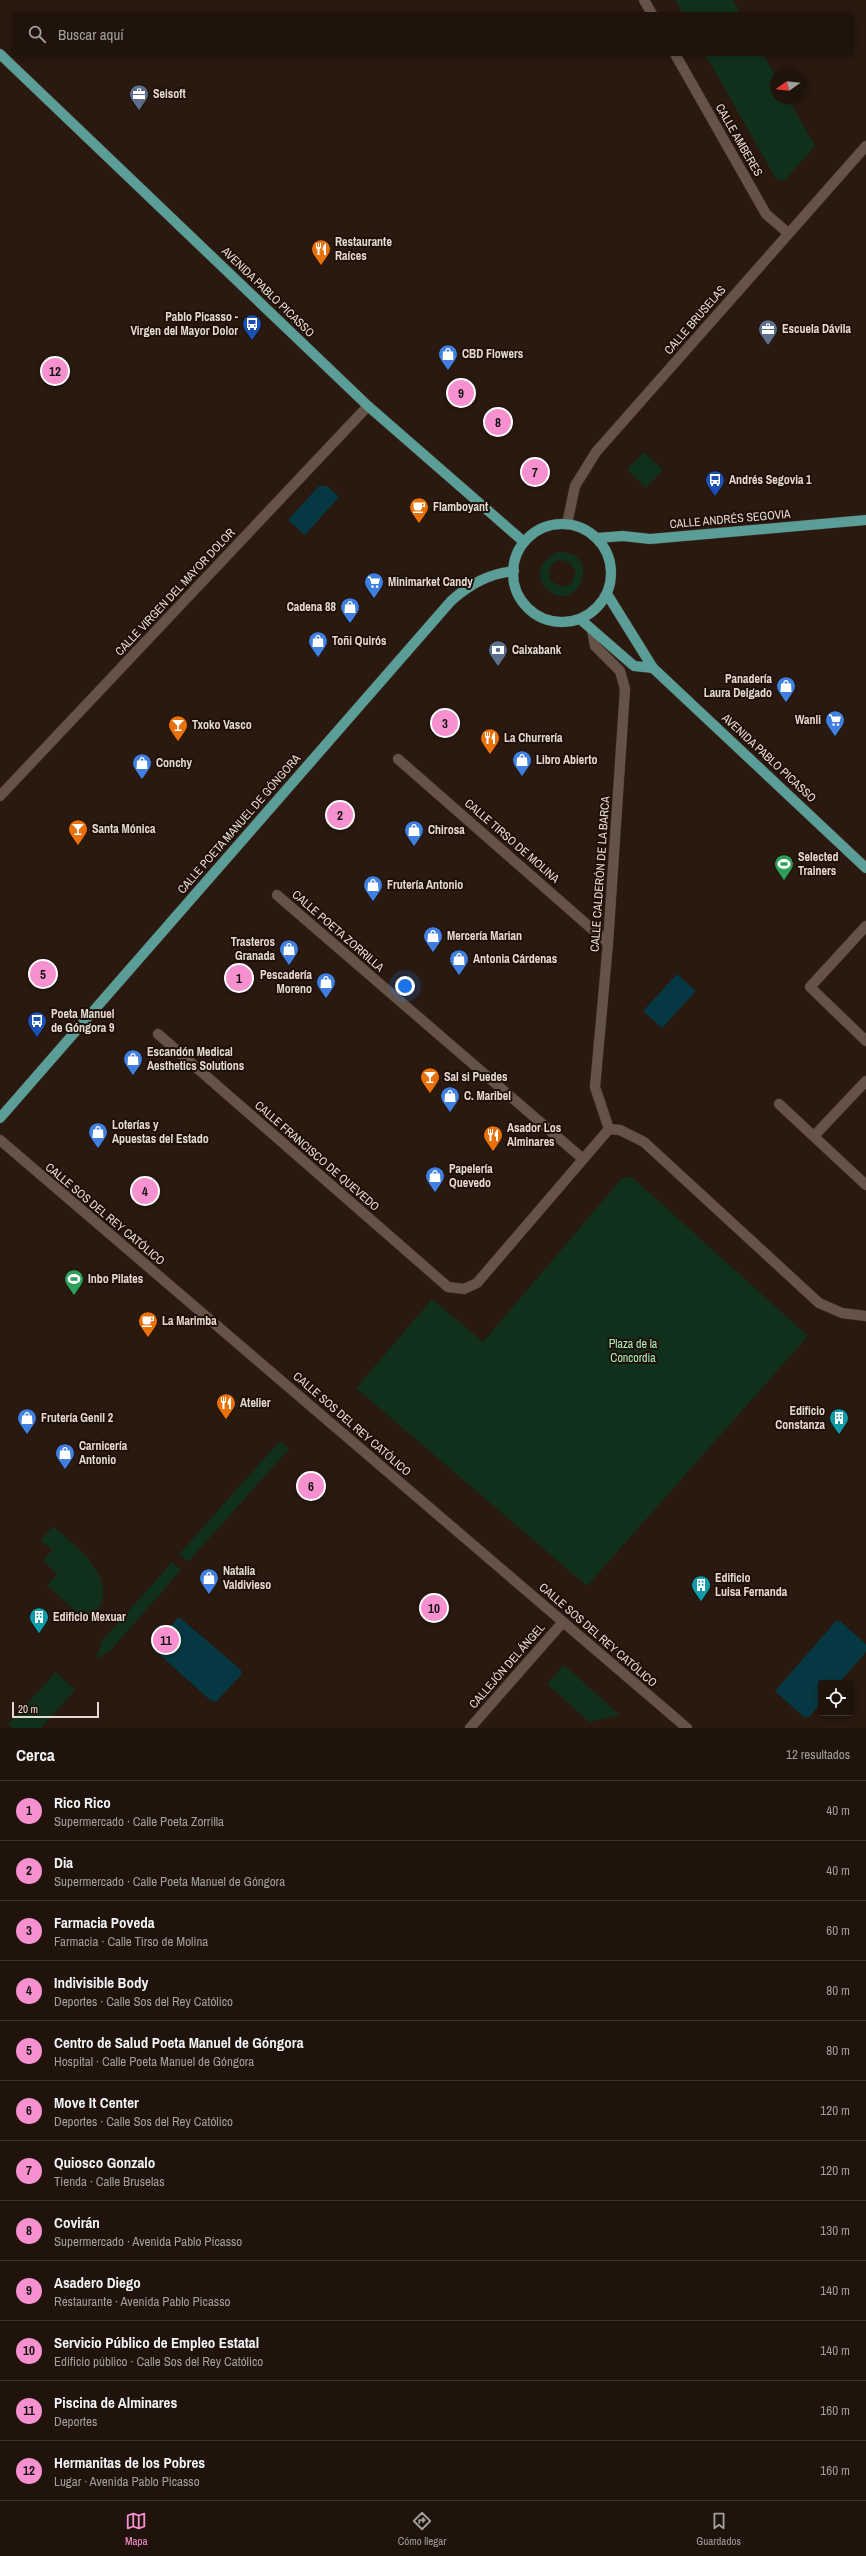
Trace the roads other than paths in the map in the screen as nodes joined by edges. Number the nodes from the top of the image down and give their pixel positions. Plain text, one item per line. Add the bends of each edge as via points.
1 (644, 0) edge
2 (651, 12) edge
3 (0, 54) edge
4 (676, 56) edge
5 (866, 146) edge
6 (788, 233) junction
7 (368, 406) junction
8 (866, 520) edge
9 (567, 524) junction
10 (596, 538) junction
11 (524, 542) junction
12 (514, 571) junction
13 (607, 594) junction
14 (580, 619) junction
15 (592, 630) junction
16 (654, 668) junction
17 (398, 759) dead end
18 (0, 796) edge
19 (866, 868) edge
20 (277, 895) dead end
21 (866, 926) edge
22 (608, 943) junction
23 (158, 1034) dead end
24 (866, 1041) edge
25 (866, 1081) edge
26 (779, 1104) dead end
27 (0, 1118) edge
28 (608, 1129) junction
29 (814, 1136) junction
30 (0, 1140) edge
31 (582, 1159) junction
32 (866, 1185) edge
33 (866, 1316) edge
34 (563, 1622) junction
35 (470, 1728) edge
36 (687, 1728) edge

1 - 2 street
3 - 7 main road, AVENIDA PABLO PICASSO
4 - 6 street, CALLE AMBERES via 766,214
5 - 6 street, CALLE BRUSELAS
6 - 9 street, CALLE BRUSELAS via 596,452 575,486
7 - 11 main road, AVENIDA PABLO PICASSO
7 - 18 street, CALLE VIRGEN DEL MAYOR DOLOR
8 - 10 main road, CALLE ANDRÉS SEGOVIA via 650,539 623,536
9 - 10 main road via 583,528
9 - 11 main road via 541,529
10 - 13 main road via 606,551 610,565 611,575
11 - 12 main road via 516,556
12 - 14 main road via 515,585 520,598 538,616 559,622
12 - 27 main road, CALLE POETA MANUEL DE GÓNGORA via 501,572 476,581 451,601
13 - 14 main road via 596,609
13 - 16 main road, AVENIDA PABLO PICASSO
14 - 15 main road
15 - 16 main road via 634,666
15 - 22 street, CALLE CALDERÓN DE LA BARCA via 595,646 620,671 625,689
16 - 19 main road, AVENIDA PABLO PICASSO
17 - 22 street, CALLE TIRSO DE MOLINA
20 - 31 street, CALLE POETA ZORRILLA
21 - 24 street via 810,987
22 - 28 street, CALLE CALDERÓN DE LA BARCA via 595,1087
23 - 31 street, CALLE FRANCISCO DE QUEVEDO via 448,1288 464,1289 477,1283
25 - 29 street
26 - 29 street
28 - 31 street
28 - 33 street via 620,1130 644,1142 819,1303 842,1313
29 - 32 street
30 - 34 street, CALLE SOS DEL REY CATÓLICO
34 - 35 street, CALLEJÓN DEL ÁNGEL
34 - 36 street, CALLE SOS DEL REY CATÓLICO

